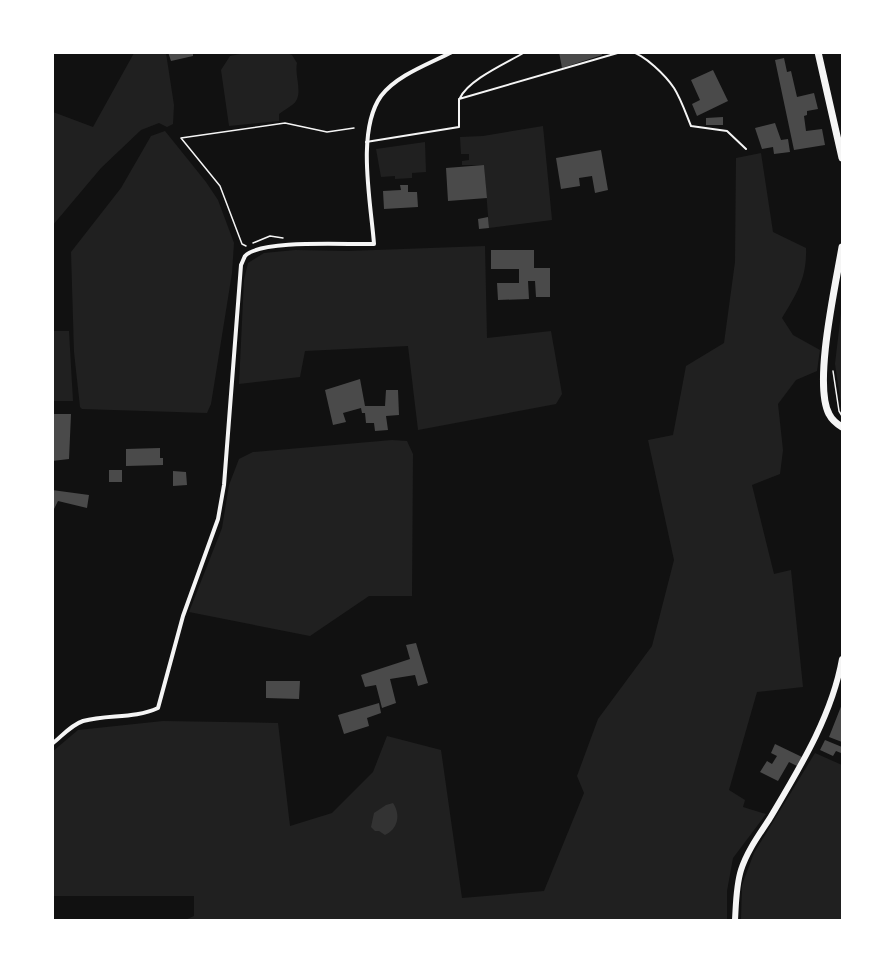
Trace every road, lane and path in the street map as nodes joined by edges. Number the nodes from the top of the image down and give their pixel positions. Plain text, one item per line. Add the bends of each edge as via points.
1 (452, 52) edge
2 (525, 52) edge
3 (621, 52) edge
4 (631, 52) edge
5 (818, 52) edge
6 (459, 99) junction
7 (354, 128) dead end
8 (366, 142) junction
9 (746, 149) dead end
10 (843, 158) edge
11 (285, 238) dead end
12 (843, 247) edge
13 (832, 364) dead end
14 (843, 417) edge
15 (843, 427) edge
16 (843, 659) edge
17 (52, 744) edge
18 (735, 921) edge

1 - 8 street via 397,81 381,96
2 - 6 lane via 488,73
3 - 6 lane
4 - 9 lane via 648,60 674,87 691,126 727,131
5 - 10 main road
6 - 8 lane via 459,127
7 - 11 path via 327,132 285,123 181,138 220,186 242,244 247,246 270,236
8 - 17 street via 374,244 272,245 244,257 218,519 183,616 158,708 148,713 83,722
12 - 15 main road via 824,367 828,413
13 - 14 path
16 - 18 main road via 819,729 748,853 737,887

